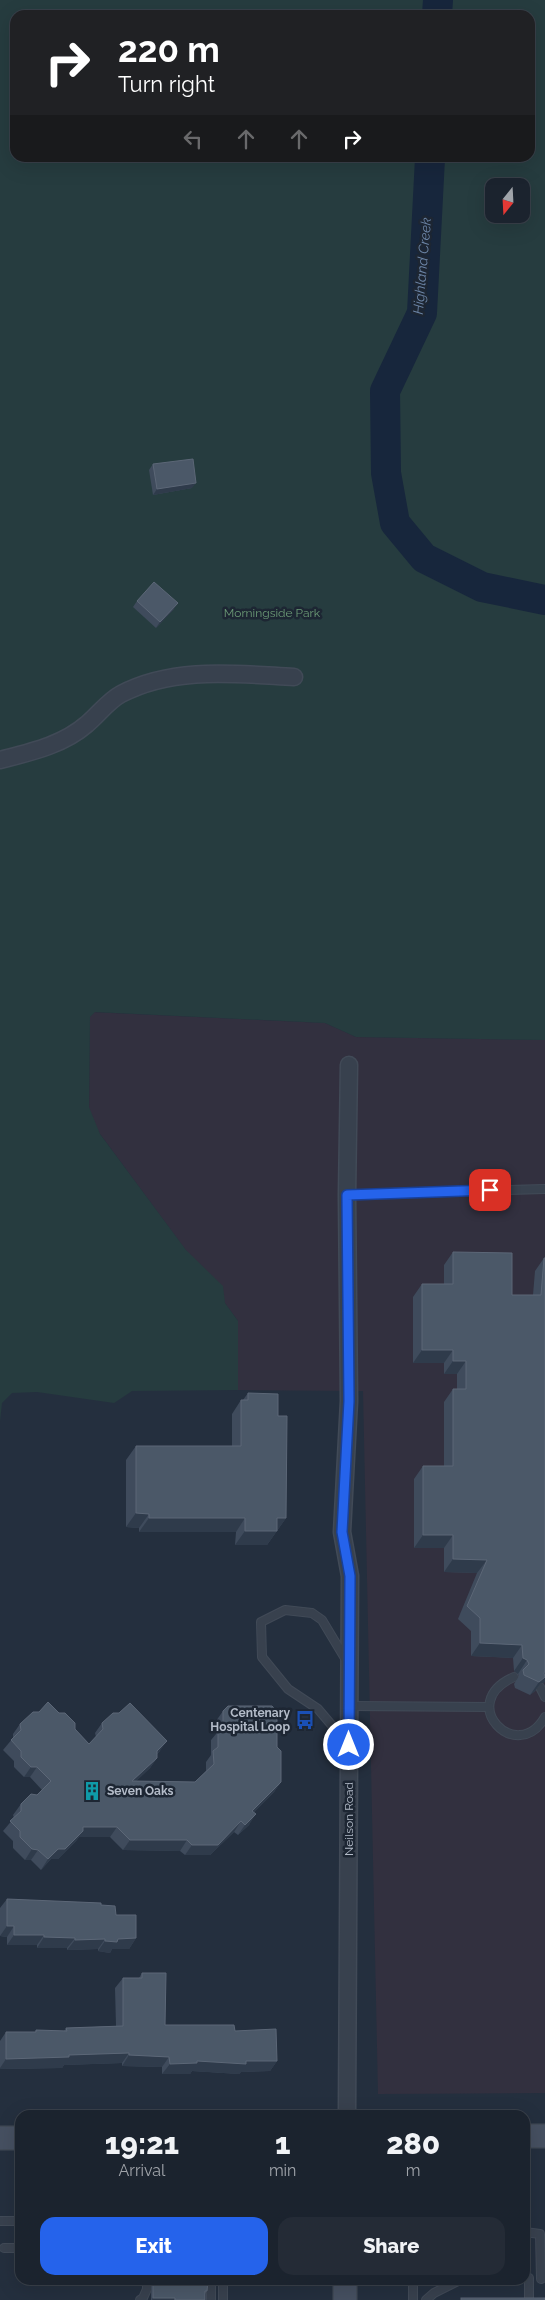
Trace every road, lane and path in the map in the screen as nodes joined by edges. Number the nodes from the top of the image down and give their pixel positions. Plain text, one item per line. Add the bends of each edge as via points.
1 (294, 677) dead end
2 (0, 760) edge
3 (349, 1066) dead end
4 (545, 1189) edge
5 (347, 1195) junction
6 (349, 1666) junction
7 (514, 1677) dead end
8 (540, 1687) edge
9 (545, 1697) edge
10 (350, 1706) junction
11 (489, 1707) junction
12 (545, 1717) edge
13 (349, 1745) junction
14 (347, 2110) edge
15 (530, 2136) edge
16 (545, 2136) edge
17 (0, 2138) edge
18 (15, 2138) edge
19 (0, 2221) edge
20 (15, 2221) edge
21 (530, 2233) edge
22 (4, 2248) dead end
23 (15, 2248) edge
24 (530, 2278) edge
25 (543, 2278) edge
26 (147, 2285) edge
27 (211, 2285) edge
28 (223, 2285) edge
29 (345, 2285) edge
30 (413, 2285) edge
31 (450, 2285) edge
32 (528, 2285) edge
33 (140, 2300) edge
34 (211, 2300) edge
35 (223, 2300) edge
36 (345, 2300) edge
37 (413, 2300) edge
38 (426, 2300) edge
39 (529, 2300) edge

1 - 2 street via 252,674 168,678 122,693 87,724 62,740
3 - 5 street, Neilson Road
4 - 5 lane
5 - 6 street, Neilson Road via 349,1401 342,1532 350,1576
6 - 10 street, Neilson Road
6 - 13 lane via 322,1620 312,1613 285,1610 261,1622 262,1657 288,1689 318,1710
7 - 11 lane via 496,1688 490,1697
8 - 9 lane
10 - 11 lane
10 - 13 street, Neilson Road
11 - 12 lane via 492,1719 509,1734 528,1734
13 - 14 street, Neilson Road
15 - 16 main road
17 - 18 main road
19 - 20 lane
21 - 25 lane via 540,2234
22 - 23 lane
24 - 25 lane
26 - 33 lane
27 - 34 lane
28 - 35 lane
29 - 36 main road
30 - 37 lane
31 - 38 lane
32 - 39 lane

